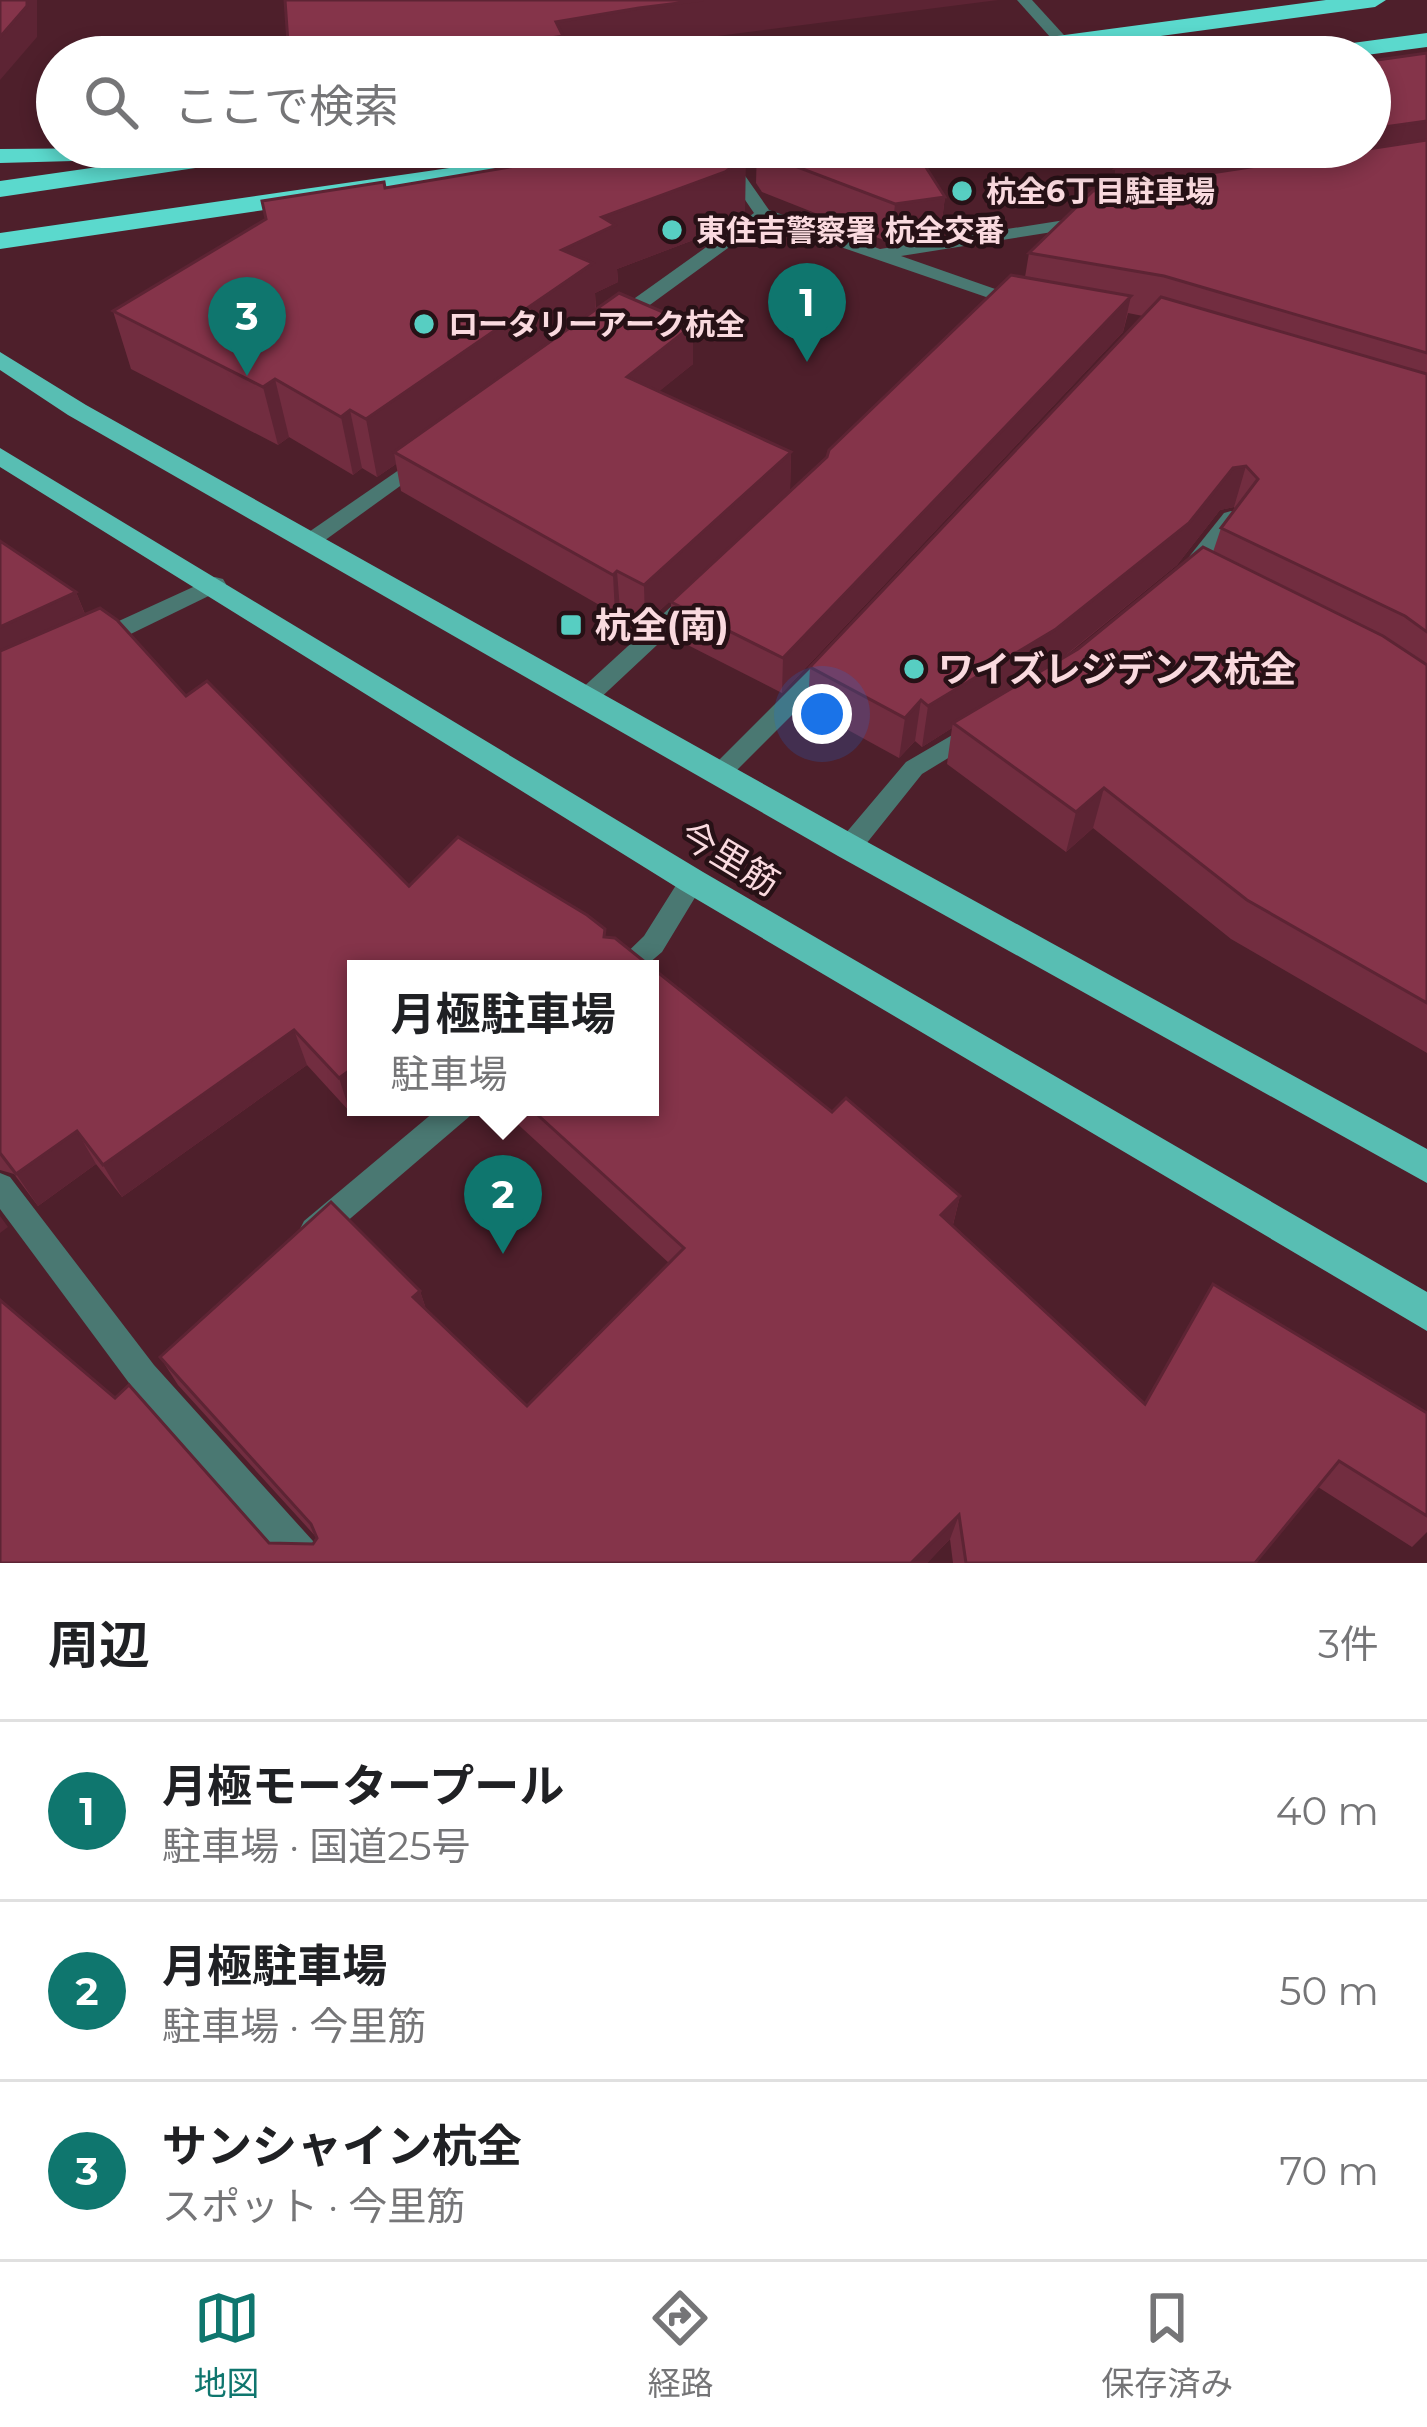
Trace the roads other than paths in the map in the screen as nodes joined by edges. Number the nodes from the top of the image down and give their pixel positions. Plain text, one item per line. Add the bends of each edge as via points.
1 (1024, 0) edge
2 (1375, 0) edge
3 (1056, 36) edge
4 (1155, 36) edge
5 (1427, 40) edge
6 (1391, 45) edge
7 (36, 155) edge
8 (0, 156) edge
9 (144, 168) edge
10 (501, 168) edge
11 (731, 168) edge
12 (0, 189) edge
13 (763, 214) junction
14 (1107, 218) edge
15 (0, 241) edge
16 (879, 254) junction
17 (1032, 305) edge
18 (593, 337) edge
19 (0, 358) edge
20 (441, 446) edge
21 (0, 456) edge
22 (1231, 518) edge
23 (310, 541) junction
24 (713, 581) edge
25 (1190, 581) edge
26 (214, 584) junction
27 (849, 643) edge
28 (64, 657) edge
29 (587, 697) junction
30 (1004, 713) edge
31 (719, 775) junction
32 (848, 847) junction
33 (692, 881) junction
34 (634, 960) edge
35 (449, 1116) edge
36 (1427, 1167) edge
37 (0, 1186) edge
38 (284, 1256) edge
39 (1427, 1312) edge
40 (310, 1563) edge

1 - 3 street
2 - 4 highway
5 - 6 highway
7 - 8 highway
9 - 12 highway
10 - 15 highway
11 - 13 street
13 - 16 street
13 - 18 street
14 - 16 street
16 - 17 street
19 - 23 main road, 今里筋
20 - 23 street
21 - 26 main road, 今里筋
22 - 25 street
23 - 29 main road, 今里筋
24 - 29 street
26 - 28 street
26 - 33 main road, 今里筋
27 - 31 street
29 - 31 main road, 今里筋
30 - 32 street via 914,768
31 - 32 main road, 今里筋
32 - 36 main road, 今里筋
33 - 34 street
33 - 39 main road, 今里筋
35 - 38 street
37 - 40 street

